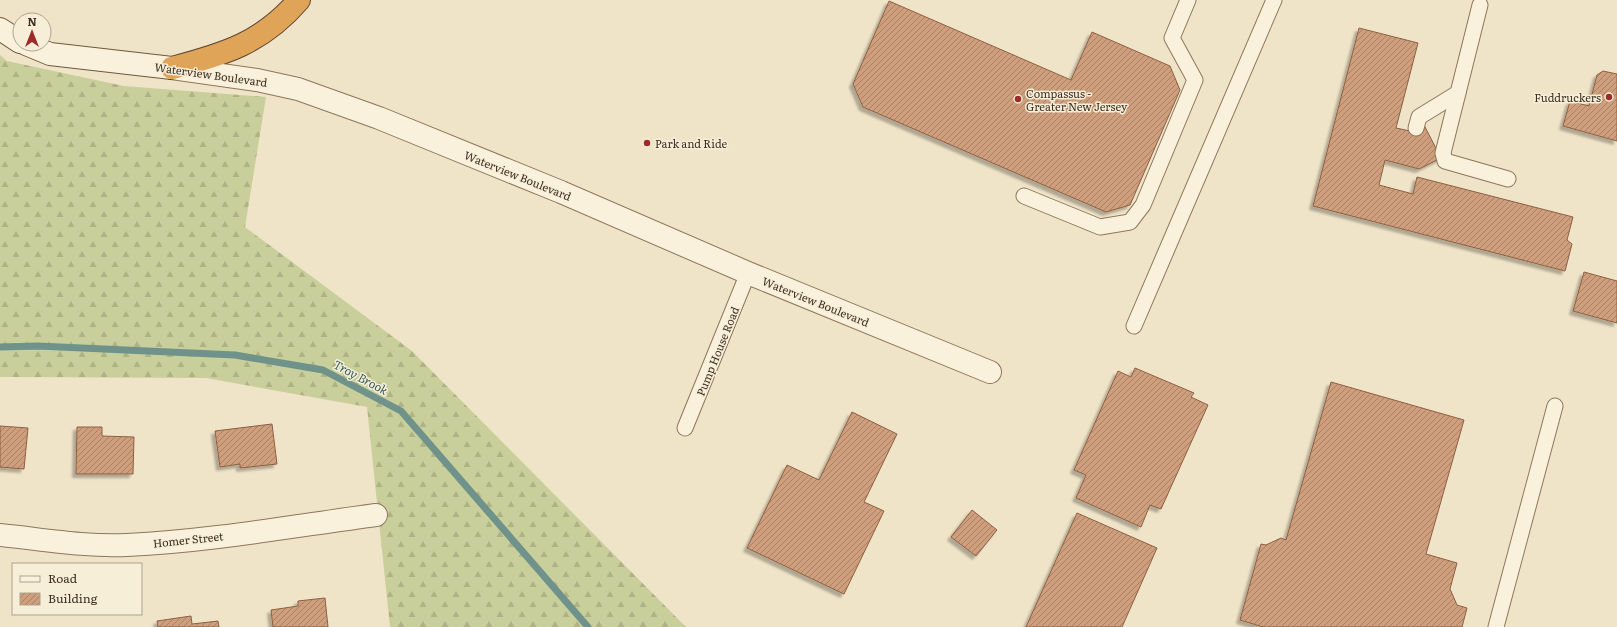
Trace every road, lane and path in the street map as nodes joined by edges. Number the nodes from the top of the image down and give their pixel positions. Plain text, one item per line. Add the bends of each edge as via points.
1 (299, 0) edge
2 (1188, 0) edge
3 (1274, 0) edge
4 (1480, 5) dead end
5 (0, 29) edge
6 (12, 37) edge
7 (45, 52) edge
8 (172, 68) junction
9 (1458, 93) junction
10 (1416, 128) dead end
11 (1508, 179) dead end
12 (1024, 196) dead end
13 (748, 273) junction
14 (1134, 326) dead end
15 (990, 372) dead end
16 (1555, 406) dead end
17 (685, 428) dead end
18 (376, 515) dead end
19 (0, 534) edge
20 (1496, 627) edge

1 - 8 highway via 287,14 259,36 219,56
2 - 12 lane via 1172,38 1195,80 1144,205 1130,222 1100,227
3 - 14 lane
4 - 9 lane
5 - 6 street
7 - 8 street, Waterview Boulevard
8 - 13 street, Waterview Boulevard via 257,80 298,89 379,118 553,189
9 - 10 lane via 1418,117
9 - 11 lane via 1442,160
13 - 15 street, Waterview Boulevard
13 - 17 lane, Pump House Road
16 - 20 lane
18 - 19 street, Homer Street via 186,540 125,545 89,544

